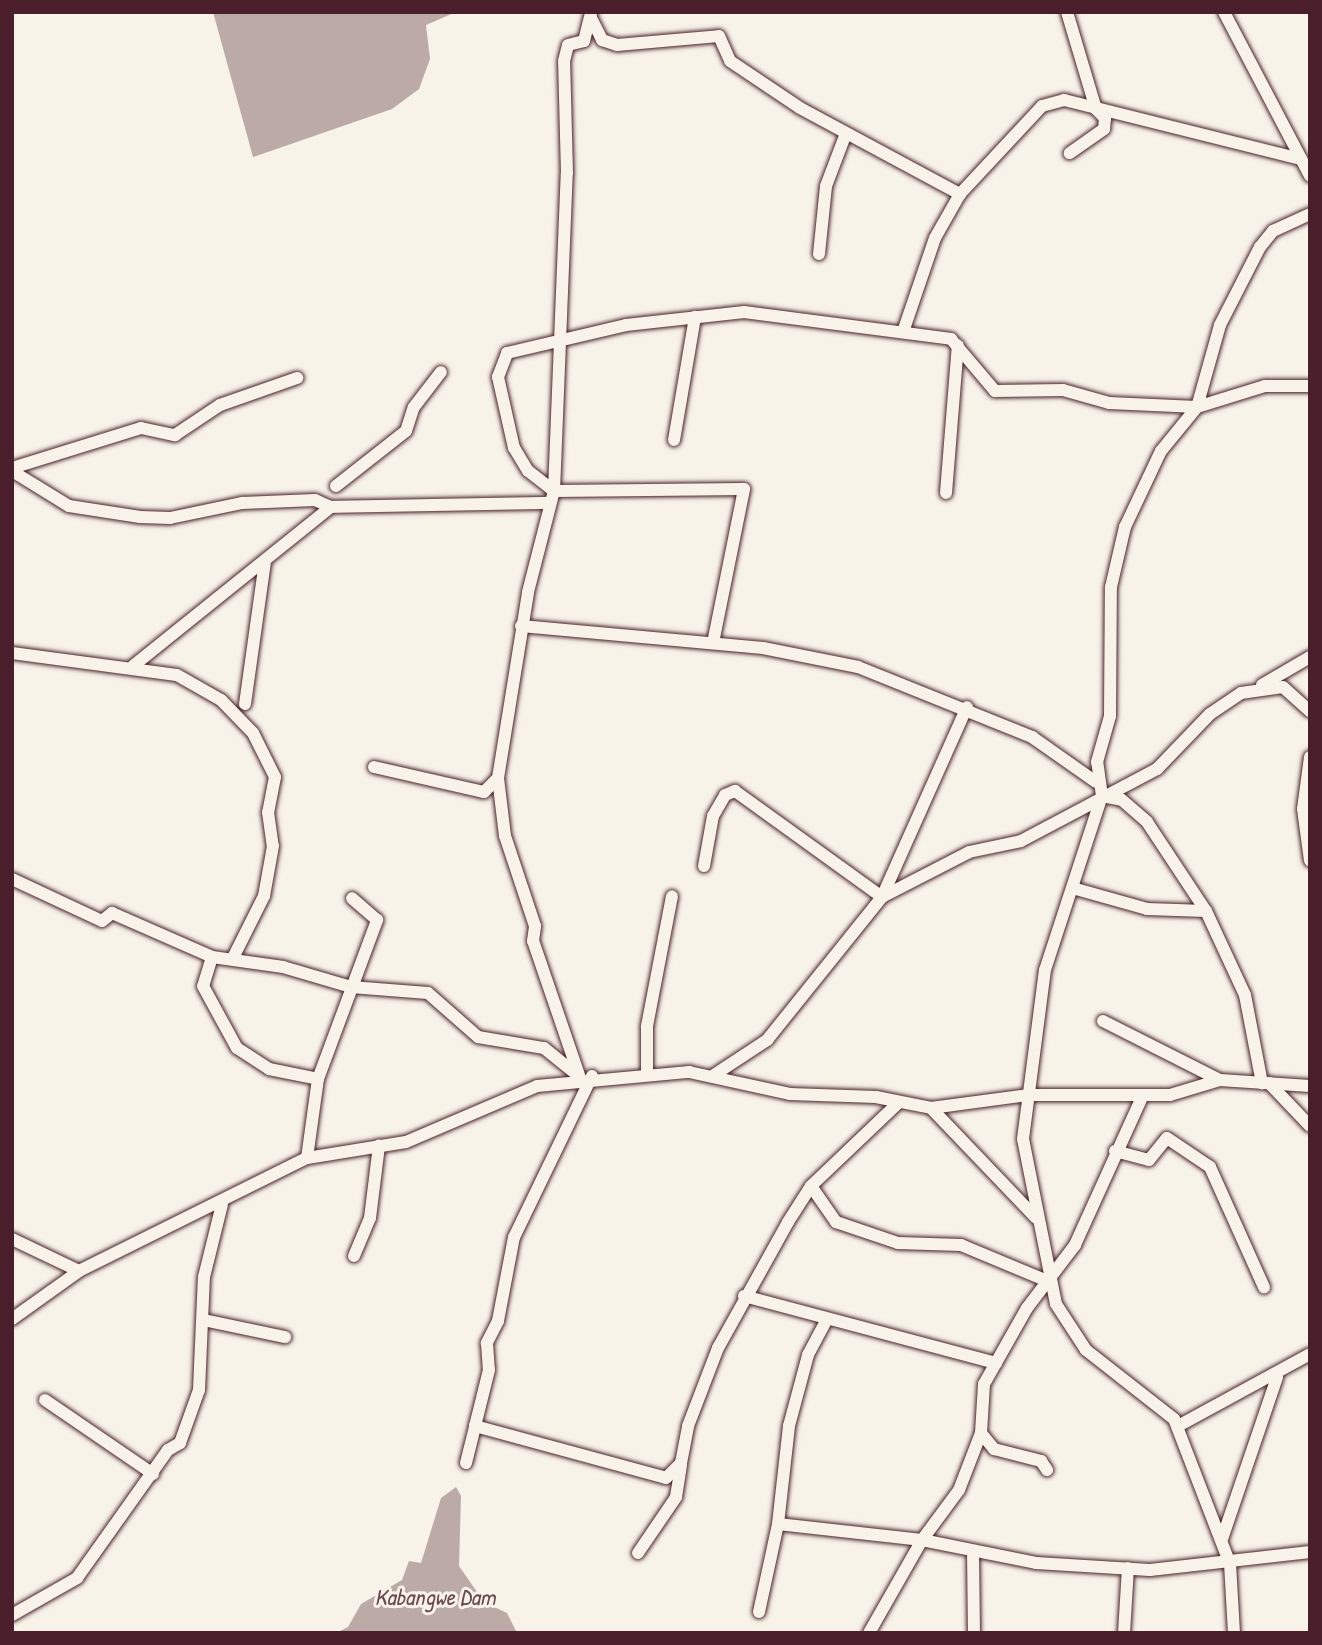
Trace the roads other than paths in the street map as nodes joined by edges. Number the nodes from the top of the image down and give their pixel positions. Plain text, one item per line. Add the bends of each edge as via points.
1 (1067, 12) edge
2 (1224, 12) edge
3 (591, 15) edge
4 (1096, 109) junction
5 (845, 136) junction
6 (1070, 153) dead end
7 (1301, 159) junction
8 (1310, 176) edge
9 (960, 194) junction
10 (1310, 214) edge
11 (819, 254) dead end
12 (695, 317) junction
13 (903, 332) junction
14 (560, 342) junction
15 (958, 345) junction
16 (441, 372) dead end
17 (297, 378) dead end
18 (1310, 386) edge
19 (1197, 407) junction
20 (674, 440) dead end
21 (12, 470) edge
22 (336, 486) dead end
23 (946, 493) dead end
24 (551, 497) junction
25 (331, 507) junction
26 (265, 561) junction
27 (521, 626) junction
28 (713, 643) junction
29 (12, 653) edge
30 (1310, 657) edge
31 (133, 666) junction
32 (1261, 686) junction
33 (245, 704) dead end
34 (967, 707) junction
35 (1310, 711) edge
36 (1310, 757) edge
37 (374, 767) dead end
38 (498, 778) junction
39 (1096, 782) junction
40 (1102, 796) junction
41 (1310, 861) edge
42 (704, 866) dead end
43 (12, 879) edge
44 (1076, 889) junction
45 (672, 895) dead end
46 (882, 897) junction
47 (352, 898) dead end
48 (1206, 911) junction
49 (212, 957) junction
50 (233, 958) junction
51 (351, 987) junction
52 (1103, 1021) dead end
53 (647, 1072) junction
54 (714, 1074) junction
55 (586, 1077) junction
56 (318, 1079) junction
57 (1220, 1080) junction
58 (1266, 1083) junction
59 (1310, 1086) edge
60 (1029, 1095) junction
61 (1143, 1096) junction
62 (897, 1104) junction
63 (931, 1108) junction
64 (1310, 1126) edge
65 (380, 1146) junction
66 (1115, 1151) junction
67 (307, 1158) junction
68 (811, 1186) junction
69 (222, 1204) junction
70 (1037, 1219) junction
71 (12, 1239) edge
72 (355, 1256) dead end
73 (79, 1271) junction
74 (1047, 1278) junction
75 (1264, 1287) dead end
76 (744, 1296) junction
77 (12, 1319) edge
78 (204, 1320) junction
79 (826, 1321) junction
80 (285, 1337) dead end
81 (1310, 1354) edge
82 (996, 1363) junction
83 (1277, 1377) junction
84 (45, 1400) dead end
85 (475, 1426) junction
86 (1178, 1426) junction
87 (981, 1433) junction
88 (466, 1463) dead end
89 (681, 1464) junction
90 (1047, 1470) dead end
91 (153, 1474) junction
92 (778, 1524) junction
93 (1222, 1539) junction
94 (922, 1540) junction
95 (973, 1552) junction
96 (1310, 1552) edge
97 (638, 1553) dead end
98 (1230, 1564) junction
99 (1128, 1568) junction
100 (759, 1612) dead end
101 (12, 1615) edge
102 (869, 1633) edge
103 (974, 1633) edge
104 (1124, 1633) edge
105 (1234, 1633) edge

1 - 4 street
2 - 7 street
3 - 5 street via 602,40 617,45 719,36 730,61
3 - 14 street via 584,41 568,45 564,61
4 - 6 street via 1105,118 1104,130
4 - 7 street
4 - 9 street via 1063,100 1035,110
5 - 9 street
5 - 11 street via 827,186
7 - 8 street
9 - 13 street via 935,238
10 - 19 street via 1273,231 1260,247 1220,325
12 - 13 street via 759,313
12 - 14 street
12 - 20 street
13 - 15 street
14 - 24 street
14 - 24 street via 506,353 498,377 514,448
15 - 19 street via 995,391 1063,390 1110,403
15 - 23 street
16 - 22 street via 414,407 406,431
17 - 21 street via 220,405 175,435 141,429
18 - 19 street via 1265,386
19 - 39 street via 1161,451 1125,527 1111,587 1112,696
21 - 25 street via 69,506 121,515 170,518 258,502 315,500
24 - 25 street
24 - 27 street
24 - 28 street via 743,487
25 - 26 street
26 - 31 street
26 - 33 street
27 - 28 street
27 - 38 street via 518,681
28 - 34 street via 858,667
29 - 31 street
30 - 32 street
31 - 50 street via 188,679 220,700 253,733 273,768 268,812 274,846 264,896
32 - 35 street via 1283,687
32 - 40 street via 1218,708 1157,769
34 - 39 street via 1032,737
34 - 46 street
36 - 41 street via 1303,809
37 - 38 street via 484,792
38 - 55 street via 505,836 535,926 533,941
39 - 40 street
40 - 44 street
40 - 46 street via 1021,841 958,857
40 - 48 street via 1122,800 1147,822
42 - 46 street via 713,816 725,795 735,791
43 - 49 street via 102,921 112,914
44 - 48 street via 1147,909
44 - 60 street via 1045,970
45 - 53 street via 647,1026
46 - 54 street via 767,1040
47 - 51 street via 377,920
48 - 58 street via 1245,995
49 - 50 street
49 - 56 street via 203,986 237,1048 269,1069
50 - 51 street
51 - 55 street via 428,993 478,1037 544,1048
51 - 56 street
52 - 57 street
53 - 54 street
53 - 55 street
54 - 62 street via 790,1094 876,1097
55 - 65 street via 537,1086 406,1142
55 - 85 street via 514,1237 498,1321 487,1343 489,1370
56 - 67 street
57 - 58 street
57 - 61 street via 1170,1095
58 - 59 street
58 - 64 street
60 - 61 street
60 - 63 street
60 - 70 street via 1023,1139
61 - 66 street
62 - 63 street
62 - 68 street
63 - 70 street
65 - 67 street
65 - 72 street via 370,1218
66 - 74 street via 1075,1245
66 - 75 street via 1149,1160 1167,1138 1210,1167
67 - 69 street
68 - 74 street via 836,1222 898,1243 961,1245
68 - 76 street
69 - 73 street
69 - 78 street via 204,1277
70 - 74 street
71 - 73 street
73 - 77 street
74 - 82 street
74 - 86 street via 1056,1304 1086,1350 1115,1376 1157,1399
76 - 79 street
76 - 89 street via 688,1426
78 - 80 street
78 - 91 street via 199,1390 180,1443
79 - 82 street
79 - 92 street via 808,1355 789,1426
81 - 83 street
82 - 87 street via 981,1399
83 - 86 street
83 - 93 street
84 - 91 street
85 - 88 street
85 - 89 street via 666,1478
86 - 93 street
87 - 90 street via 994,1449 1041,1461
87 - 94 street via 959,1490
89 - 97 street via 676,1497
91 - 101 street via 77,1578
92 - 94 street
92 - 100 street
93 - 98 street
94 - 95 street
94 - 102 street
95 - 99 street
95 - 103 street
96 - 98 street
98 - 99 street
98 - 105 street
99 - 104 street

